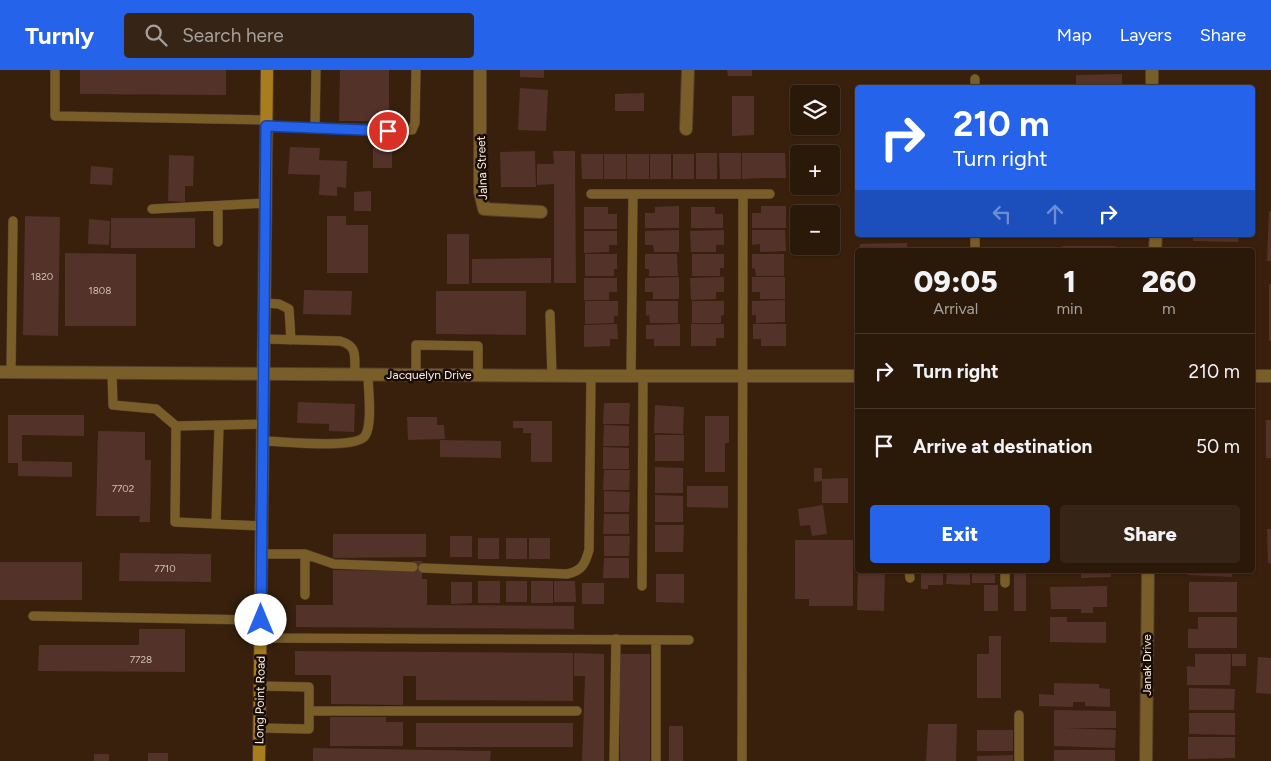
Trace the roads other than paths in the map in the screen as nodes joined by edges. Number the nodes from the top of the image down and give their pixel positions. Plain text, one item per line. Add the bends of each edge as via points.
1 (55, 70) edge
2 (267, 70) edge
3 (316, 70) edge
4 (416, 70) edge
5 (480, 70) edge
6 (688, 70) edge
7 (1152, 70) edge
8 (1152, 85) edge
9 (266, 123) junction
10 (316, 128) junction
11 (686, 129) dead end
12 (591, 194) dead end
13 (633, 194) junction
14 (743, 194) junction
15 (770, 194) dead end
16 (266, 203) junction
17 (218, 206) junction
18 (152, 209) dead end
19 (541, 212) dead end
20 (12, 221) dead end
21 (218, 242) dead end
22 (264, 303) junction
23 (550, 314) dead end
24 (264, 339) junction
25 (290, 340) junction
26 (5, 372) edge
27 (112, 373) junction
28 (264, 374) junction
29 (362, 374) junction
30 (416, 375) junction
31 (478, 375) junction
32 (552, 376) junction
33 (592, 376) junction
34 (637, 376) junction
35 (855, 376) edge
36 (1255, 376) edge
37 (1271, 376) edge
38 (742, 377) junction
39 (263, 424) junction
40 (176, 426) junction
41 (219, 426) junction
42 (263, 441) junction
43 (216, 524) junction
44 (262, 526) junction
45 (262, 554) junction
46 (305, 554) junction
47 (1004, 573) edge
48 (1148, 573) edge
49 (1005, 583) dead end
50 (642, 586) dead end
51 (305, 595) dead end
52 (33, 616) dead end
53 (261, 620) junction
54 (261, 638) junction
55 (616, 639) junction
56 (656, 640) junction
57 (689, 640) dead end
58 (260, 686) junction
59 (309, 711) junction
60 (576, 711) dead end
61 (1019, 715) dead end
62 (260, 728) junction
63 (259, 761) edge
64 (614, 761) edge
65 (656, 761) edge
66 (742, 761) edge
67 (1019, 761) edge
68 (1146, 761) edge

1 - 9 lane via 55,116
2 - 9 main road, Long Point Road
3 - 10 lane
4 - 10 lane via 412,130
5 - 19 street, Jalna Street via 480,192 484,209
6 - 11 street
7 - 8 street
9 - 10 lane
9 - 16 main road, Long Point Road
12 - 13 lane
13 - 14 lane
13 - 34 lane
14 - 15 lane
14 - 38 lane
16 - 17 lane
16 - 22 main road, Long Point Road
17 - 18 lane
17 - 21 lane
20 - 26 lane
22 - 24 main road, Long Point Road
22 - 25 lane via 279,304 289,309
23 - 32 lane
24 - 25 lane
24 - 28 main road, Long Point Road
25 - 29 lane via 350,344
26 - 27 street, Jacquelyn Drive
27 - 28 street, Jacquelyn Drive
27 - 40 lane via 113,405 156,409
28 - 29 street, Jacquelyn Drive
28 - 39 main road, Long Point Road
29 - 30 street, Jacquelyn Drive
29 - 42 lane via 368,425 362,439 344,444
30 - 31 street, Jacquelyn Drive
30 - 31 lane via 416,345 478,346
31 - 32 street, Jacquelyn Drive
32 - 33 street, Jacquelyn Drive
33 - 34 street, Jacquelyn Drive
33 - 46 lane via 589,550 585,564 577,572 334,564
34 - 38 street, Jacquelyn Drive
34 - 50 lane
35 - 38 street, Jacquelyn Drive
36 - 37 street
38 - 66 lane
39 - 41 lane
39 - 42 main road, Long Point Road
40 - 41 lane
40 - 43 lane via 175,522
41 - 43 lane
42 - 44 main road, Long Point Road
43 - 44 lane
44 - 45 main road, Long Point Road
45 - 46 lane
45 - 53 main road, Long Point Road
46 - 51 lane
47 - 49 lane
48 - 68 street, Janak Drive
52 - 53 lane
53 - 54 main road, Long Point Road
54 - 55 lane
54 - 58 main road, Long Point Road
55 - 56 lane
55 - 64 lane
56 - 57 lane
56 - 65 lane
58 - 59 lane via 309,687
58 - 62 main road, Long Point Road
59 - 60 lane
59 - 62 lane via 309,729
61 - 67 lane
62 - 63 main road, Long Point Road

